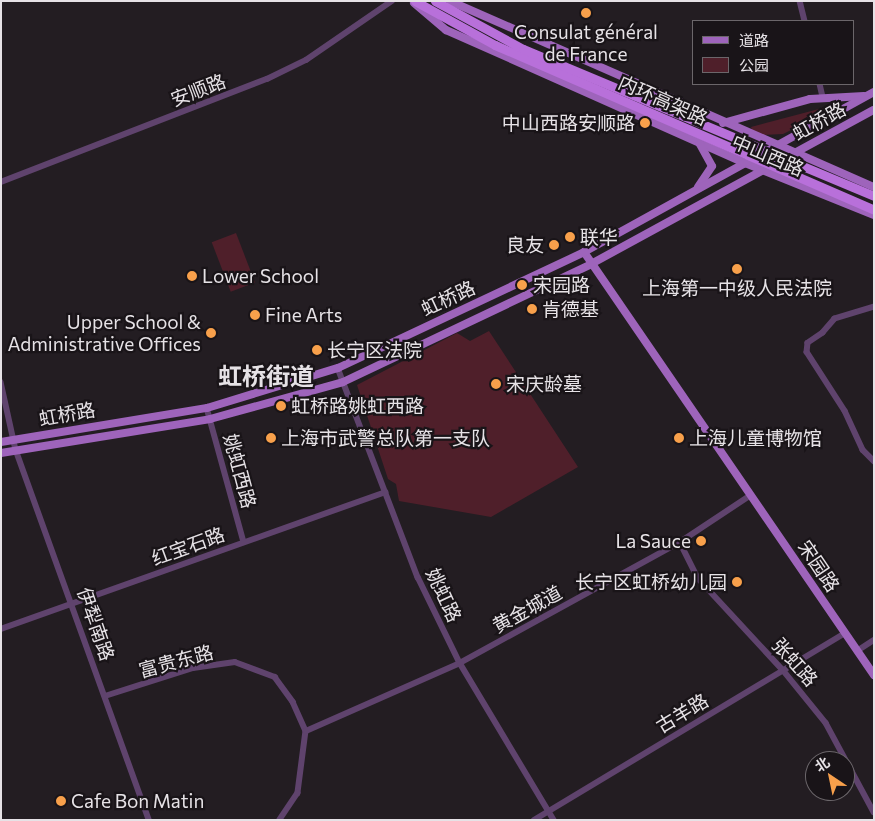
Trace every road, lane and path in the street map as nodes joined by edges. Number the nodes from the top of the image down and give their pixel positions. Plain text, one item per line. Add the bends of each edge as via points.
1 (392, 1) edge
2 (411, 1) edge
3 (415, 1) edge
4 (435, 1) edge
5 (450, 1) edge
6 (800, 1) edge
7 (805, 20) edge
8 (820, 85) edge
9 (870, 94) edge
10 (823, 97) junction
11 (874, 110) edge
12 (723, 123) junction
13 (699, 143) junction
14 (810, 144) junction
15 (775, 145) junction
16 (794, 153) junction
17 (814, 162) junction
18 (745, 163) junction
19 (763, 171) junction
20 (1, 182) edge
21 (874, 187) edge
22 (695, 190) junction
23 (874, 196) edge
24 (874, 210) edge
25 (874, 215) edge
26 (584, 252) junction
27 (592, 264) junction
28 (874, 307) edge
29 (338, 368) junction
30 (1, 382) edge
31 (343, 382) junction
32 (207, 408) junction
33 (210, 419) junction
34 (13, 439) junction
35 (1, 442) edge
36 (16, 450) junction
37 (1, 454) edge
38 (874, 462) edge
39 (385, 492) junction
40 (751, 495) junction
41 (244, 542) junction
42 (680, 542) junction
43 (73, 603) junction
44 (1, 629) edge
45 (844, 633) junction
46 (874, 640) edge
47 (857, 651) junction
48 (460, 663) junction
49 (783, 670) junction
50 (874, 675) edge
51 (105, 696) junction
52 (306, 731) junction
53 (548, 811) junction
54 (874, 812) edge
55 (149, 820) edge
56 (280, 820) edge
57 (534, 820) edge
58 (554, 820) edge

1 - 20 street, 安顺路 via 306,60 266,79
2 - 13 main road, 中山西路 via 446,30
3 - 24 highway, 内环高架路, bridge via 495,44
4 - 23 highway, 内环高架路, bridge via 523,49
5 - 12 main road, 中山西路
6 - 7 street
8 - 10 street
9 - 10 main road
9 - 15 main road, 虹桥路
10 - 12 main road
11 - 14 main road, 虹桥路
12 - 15 main road, 中山西路
13 - 18 main road, 中山西路
13 - 22 main road via 712,166
14 - 16 main road, 虹桥路
14 - 17 main road via 809,152
15 - 16 main road, 中山西路
15 - 18 main road, 虹桥路
16 - 17 main road, 中山西路
16 - 19 main road, 虹桥路
17 - 21 main road, 中山西路
18 - 19 main road, 中山西路
18 - 22 main road, 虹桥路
19 - 25 main road, 中山西路
19 - 27 main road, 虹桥路
22 - 26 main road, 虹桥路
26 - 27 main road, 宋园路
26 - 29 main road, 虹桥路
27 - 31 main road, 虹桥路
27 - 40 main road, 宋园路
28 - 38 street via 835,319 822,334 808,343 807,352 845,411 863,450
29 - 31 street, 姚虹路
29 - 32 main road, 虹桥路
30 - 34 street, 伊犁南路
31 - 33 main road, 虹桥路
31 - 39 street, 姚虹路
32 - 33 street, 姚虹西路
32 - 34 main road, 虹桥路
33 - 36 main road, 虹桥路
33 - 41 street, 姚虹西路
34 - 35 main road, 虹桥路
34 - 36 street, 伊犁南路
36 - 37 main road, 虹桥路
36 - 43 street, 伊犁南路
39 - 41 street, 红宝石路
39 - 48 street, 姚虹路 via 418,577
40 - 42 street, 黄金城道
40 - 45 main road, 宋园路
41 - 43 street, 红宝石路
42 - 48 street, 黄金城道
42 - 49 street, 张虹路 via 698,578
43 - 44 street, 红宝石路
43 - 51 street, 伊犁南路
45 - 47 main road, 宋园路
45 - 49 street, 古羊路
46 - 47 street
47 - 50 main road, 宋园路
48 - 52 street, 黄金城道
48 - 53 street, 姚虹路
49 - 53 street, 古羊路
49 - 54 street, 张虹路 via 826,723
51 - 52 street, 富贵东路 via 194,668 235,662 275,677 293,702
51 - 55 street, 伊犁南路
52 - 56 street via 298,793
53 - 57 street, 古羊路
53 - 58 street, 姚虹路

